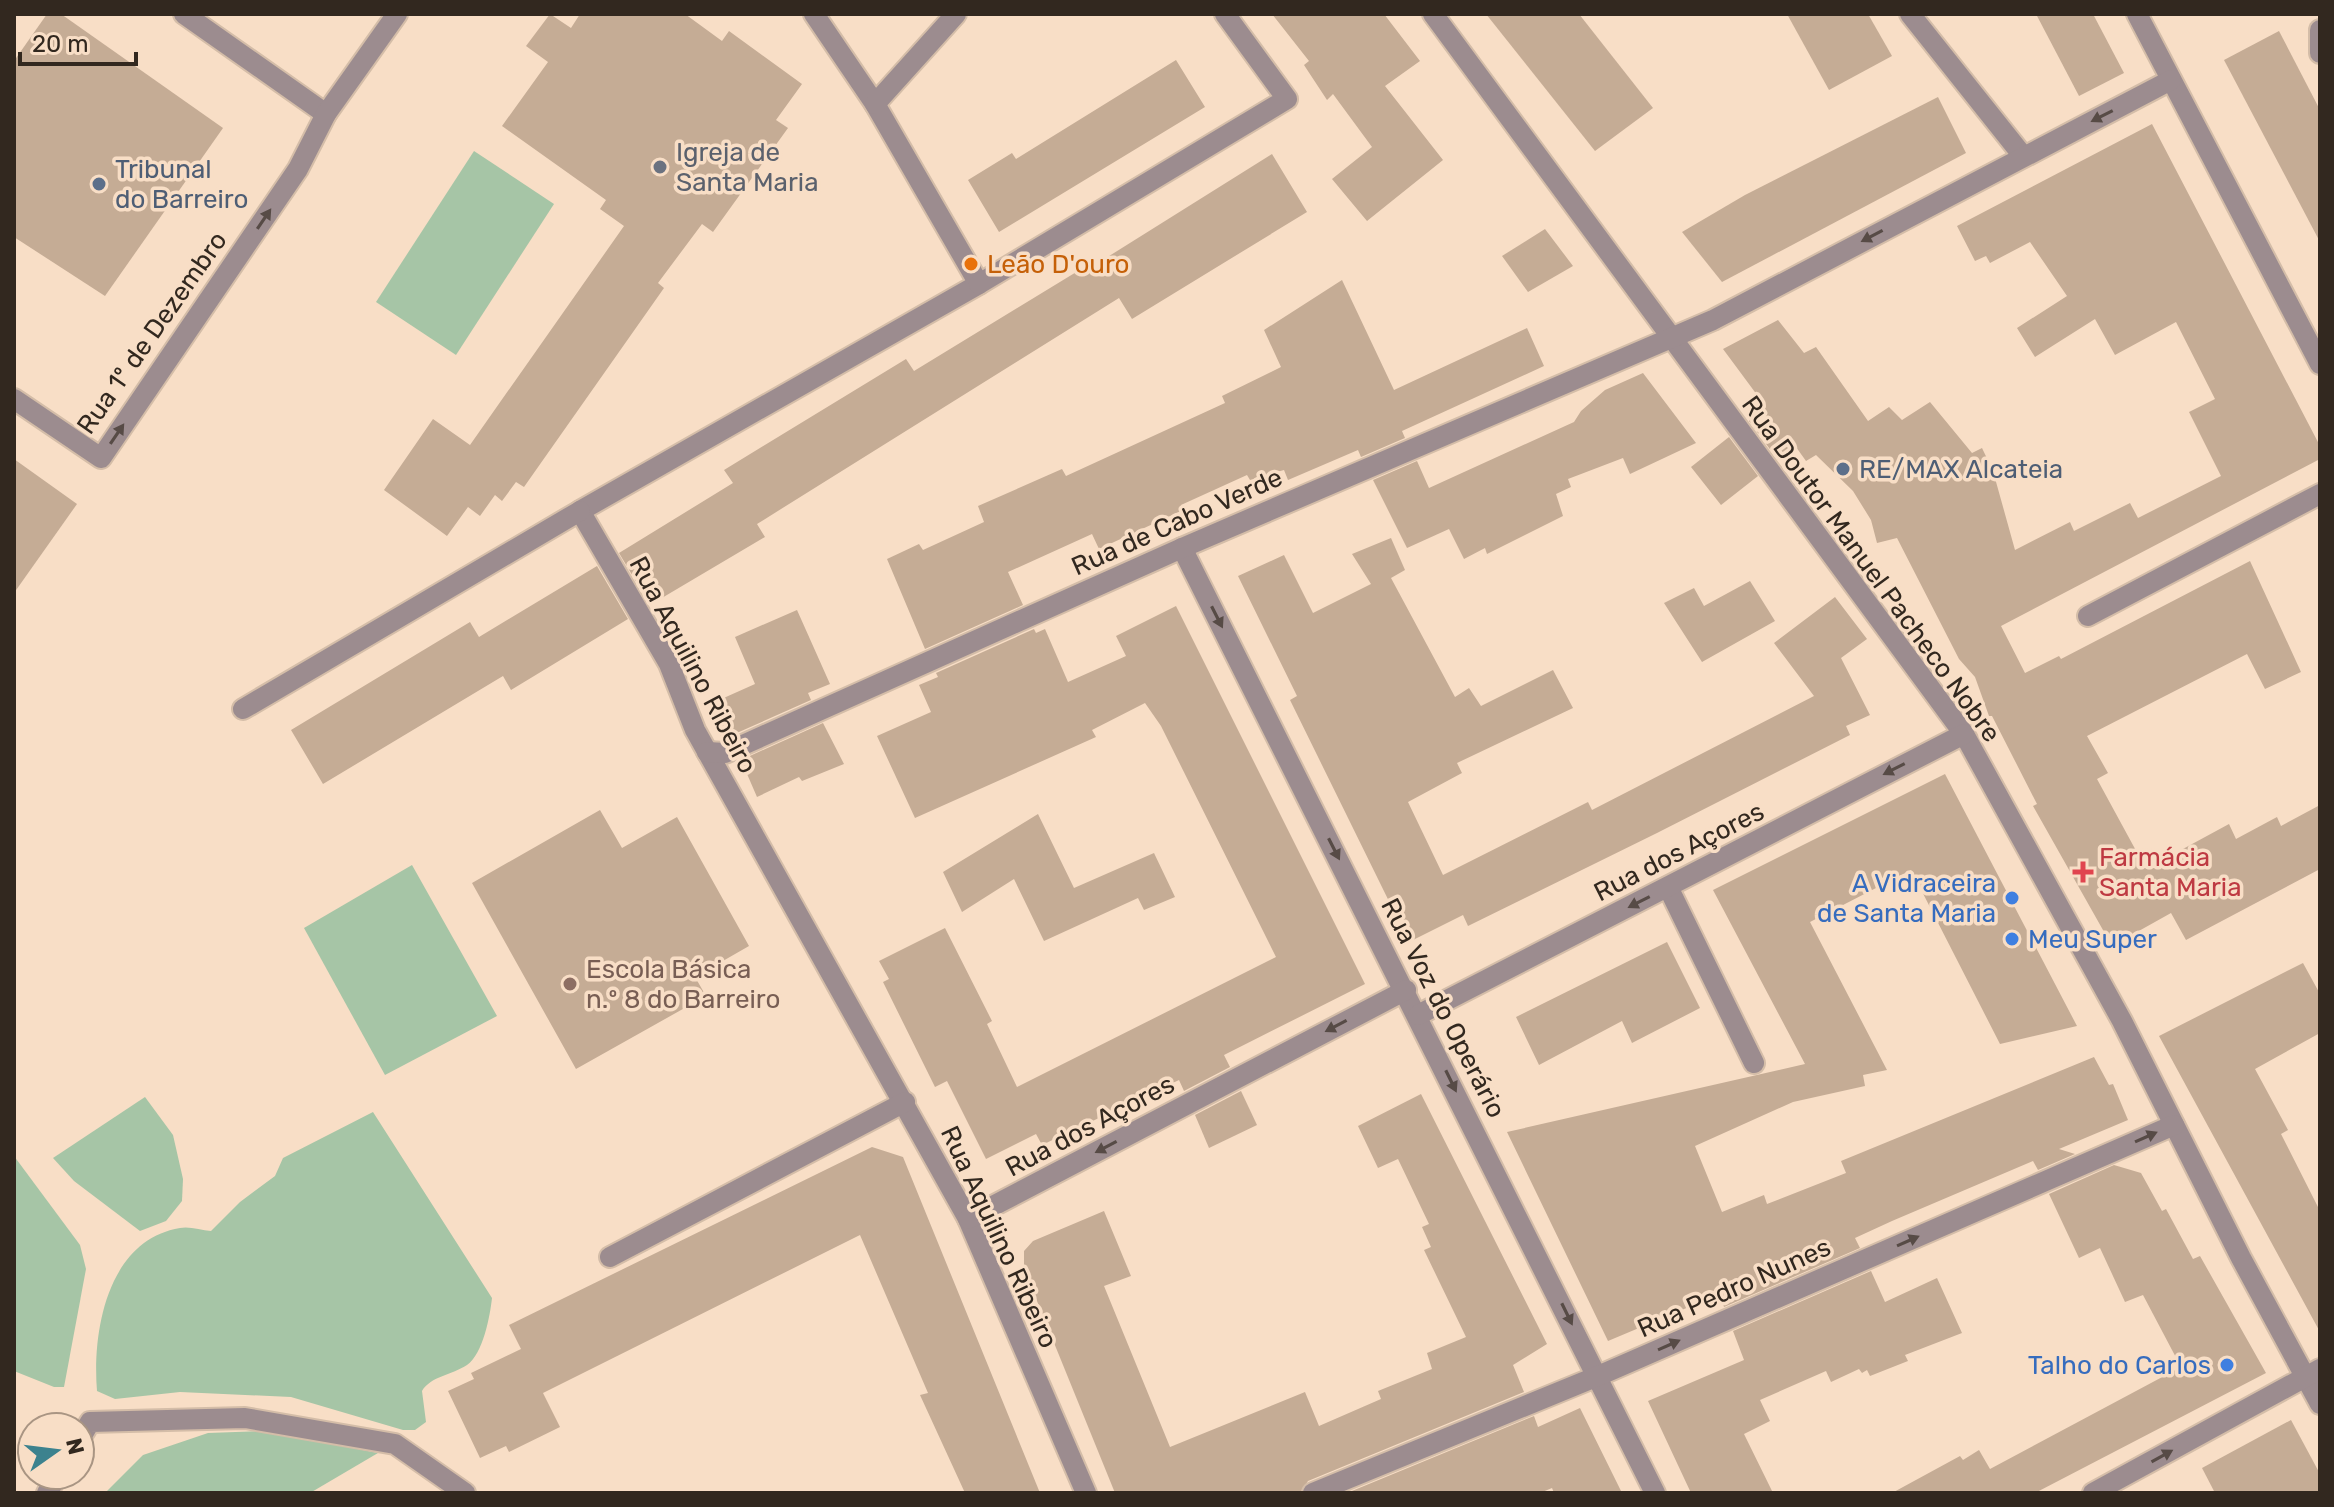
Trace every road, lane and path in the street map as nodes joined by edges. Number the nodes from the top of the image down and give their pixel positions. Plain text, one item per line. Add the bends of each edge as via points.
1 (184, 14) edge
2 (397, 14) edge
3 (814, 14) edge
4 (956, 14) edge
5 (1225, 14) edge
6 (1433, 14) edge
7 (1910, 14) edge
8 (2137, 14) edge
9 (2320, 30) edge
10 (2320, 53) edge
11 (2171, 80) junction
12 (875, 104) junction
13 (326, 114) junction
14 (2023, 156) junction
15 (979, 284) junction
16 (1668, 337) junction
17 (2320, 364) edge
18 (14, 399) edge
19 (2320, 494) edge
20 (580, 511) junction
21 (1182, 548) junction
22 (2088, 616) dead end
23 (243, 709) dead end
24 (1964, 734) junction
25 (707, 752) junction
26 (1668, 887) junction
27 (1406, 990) junction
28 (1418, 1015) junction
29 (1754, 1063) dead end
30 (905, 1102) junction
31 (2174, 1125) junction
32 (968, 1219) junction
33 (610, 1257) dead end
34 (2313, 1373) edge
35 (1598, 1376) junction
36 (2320, 1404) edge
37 (96, 1429) edge
38 (465, 1493) edge
39 (1086, 1493) edge
40 (1313, 1493) edge
41 (1655, 1493) edge
42 (2093, 1493) edge

1 - 13 street
2 - 13 street
3 - 12 street
4 - 12 street
5 - 15 street via 1287,99
6 - 16 street, Rua Doutor Manuel Pacheco Nobre
7 - 14 street
8 - 11 street
9 - 10 street
11 -> 14 street, Rua de Cabo Verde
11 - 17 street
12 - 15 street
18 -> 13 street, Rua 1º de Dezembro via 101,458 298,169
14 -> 16 street, Rua de Cabo Verde via 1713,320
15 - 20 street
16 - 21 street, Rua de Cabo Verde
16 - 24 street, Rua Doutor Manuel Pacheco Nobre
19 - 22 street
20 - 23 street
20 - 25 street, Rua Aquilino Ribeiro via 669,664
21 - 25 street, Rua de Cabo Verde via 725,753
21 -> 27 street, Rua Voz do Operário
24 -> 26 street, Rua dos Açores
24 - 31 street, Rua Doutor Manuel Pacheco Nobre
25 - 30 street, Rua Aquilino Ribeiro
26 -> 28 street, Rua dos Açores
26 - 29 street
27 - 28 street, Rua Voz do Operário
27 -> 32 street, Rua dos Açores
28 -> 35 street, Rua Voz do Operário
30 - 32 street, Rua Aquilino Ribeiro
30 - 33 street
31 - 34 street, Rua Doutor Manuel Pacheco Nobre
35 -> 31 street, Rua Pedro Nunes
32 - 39 street, Rua Aquilino Ribeiro
34 - 36 street, Rua Doutor Manuel Pacheco Nobre
42 -> 34 street
35 - 40 street, Rua Pedro Nunes
35 - 41 street, Rua Voz do Operário
37 - 38 street via 245,1418 395,1444

